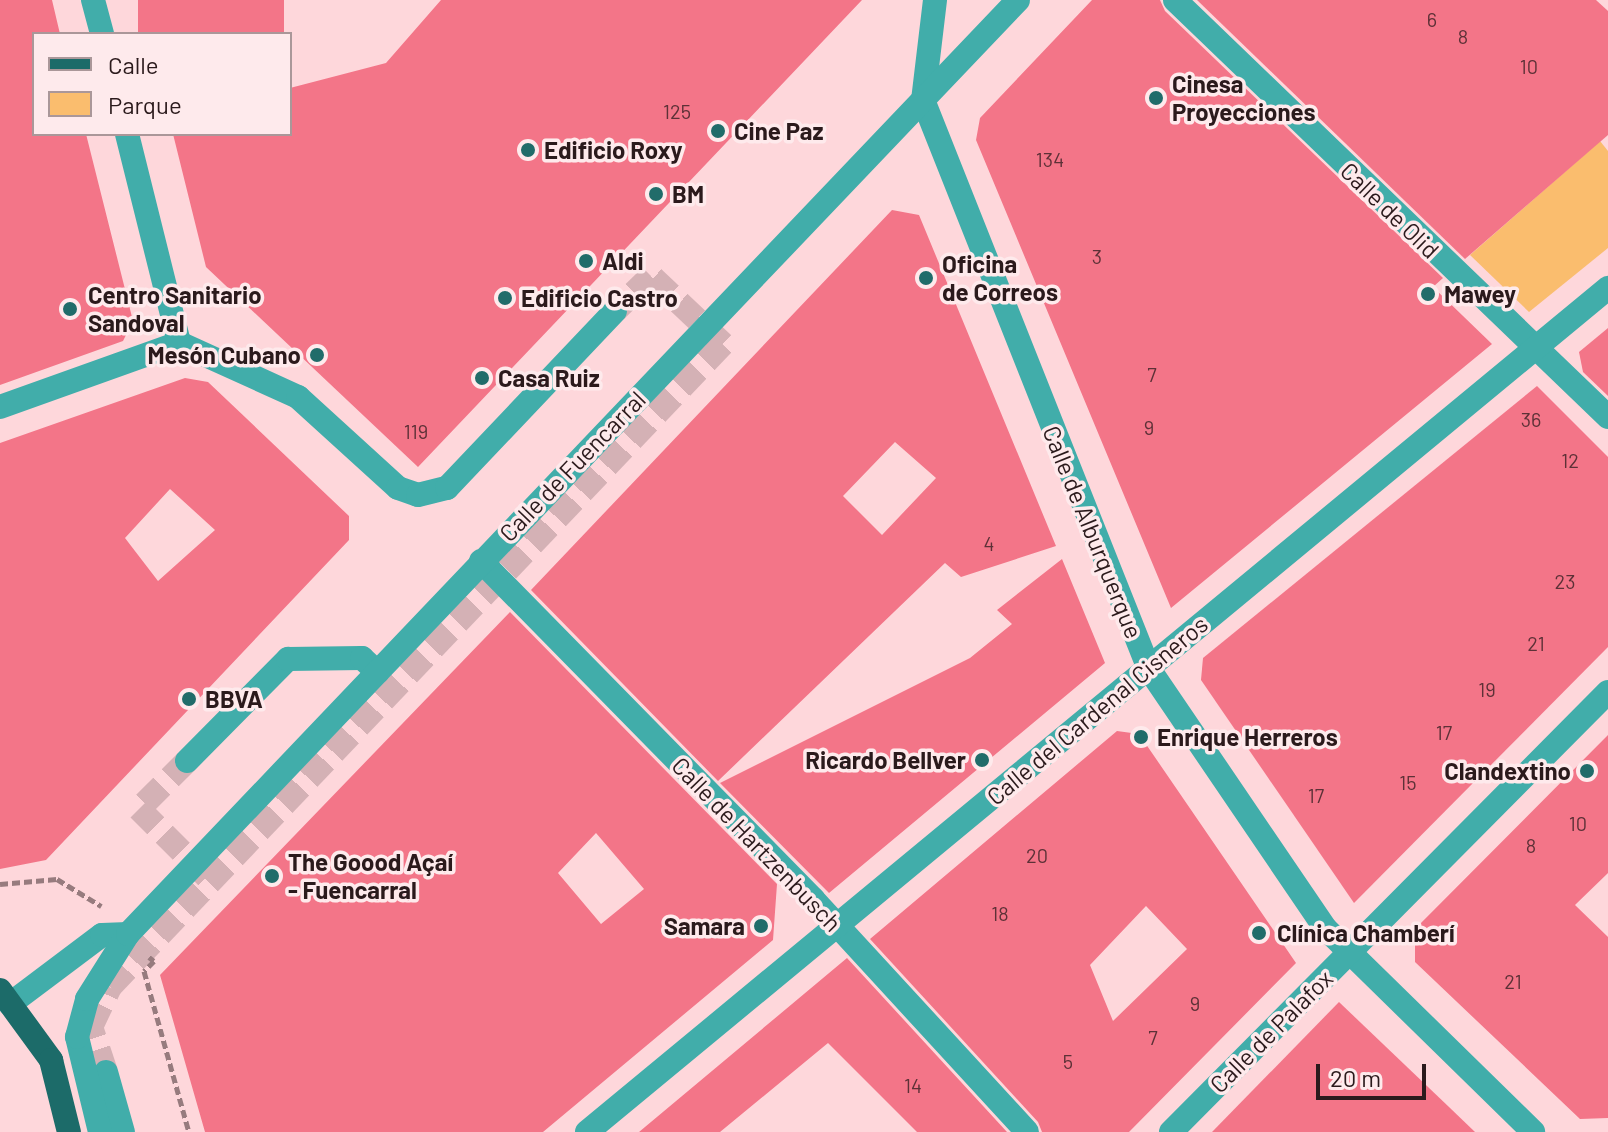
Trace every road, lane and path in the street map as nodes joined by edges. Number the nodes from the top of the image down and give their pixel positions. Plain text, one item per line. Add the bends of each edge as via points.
1 (93, 0) edge
2 (935, 0) edge
3 (1018, 0) edge
4 (1175, 0) edge
5 (101, 32) edge
6 (923, 100) junction
7 (127, 136) edge
8 (1608, 288) edge
9 (615, 311) tunnel mouth
10 (179, 343) junction
11 (1534, 350) junction
12 (0, 407) edge
13 (1608, 417) edge
14 (481, 561) junction
15 (1149, 669) junction
16 (377, 672) junction
17 (1608, 692) edge
18 (187, 761) tunnel mouth
19 (0, 884) edge
20 (836, 927) junction
21 (128, 934) junction
22 (1349, 954) junction
23 (3, 1003) edge
24 (106, 1072) tunnel mouth
25 (69, 1132) edge
26 (100, 1132) edge
27 (123, 1132) edge
28 (189, 1132) edge
29 (587, 1132) edge
30 (1027, 1132) edge
31 (1171, 1132) edge
32 (1533, 1132) edge

1 - 5 street
2 - 6 street
3 - 6 street, Calle de Fuencarral
4 - 11 street, Calle de Olid
6 - 14 street, Calle de Fuencarral
6 - 15 street, Calle de Alburquerque
7 - 10 street
8 - 11 street, Calle del Cardenal Cisneros
9 - 10 street via 447,488 418,495 398,488 318,410 211,353
10 - 12 street
11 - 13 street, Calle de Olid
11 - 15 street, Calle del Cardenal Cisneros
14 - 16 street, Calle de Fuencarral
14 - 20 street, Calle de Hartzenbusch
15 - 20 street, Calle del Cardenal Cisneros
15 - 22 street, Calle de Alburquerque
16 - 18 street via 362,658 288,659
16 - 21 street, Calle de Fuencarral
17 - 22 street, Calle de Palafox
19 - 21 path via 57,879 94,898
20 - 29 street, Calle del Cardenal Cisneros
20 - 30 street, Calle de Hartzenbusch
21 - 23 street via 102,935
21 - 26 street, Calle de Fuencarral via 87,999 77,1037
21 - 28 path via 154,961 144,971
22 - 31 street, Calle de Palafox
22 - 32 street, Calle de Alburquerque
23 - 25 main road via 51,1060
24 - 27 street

